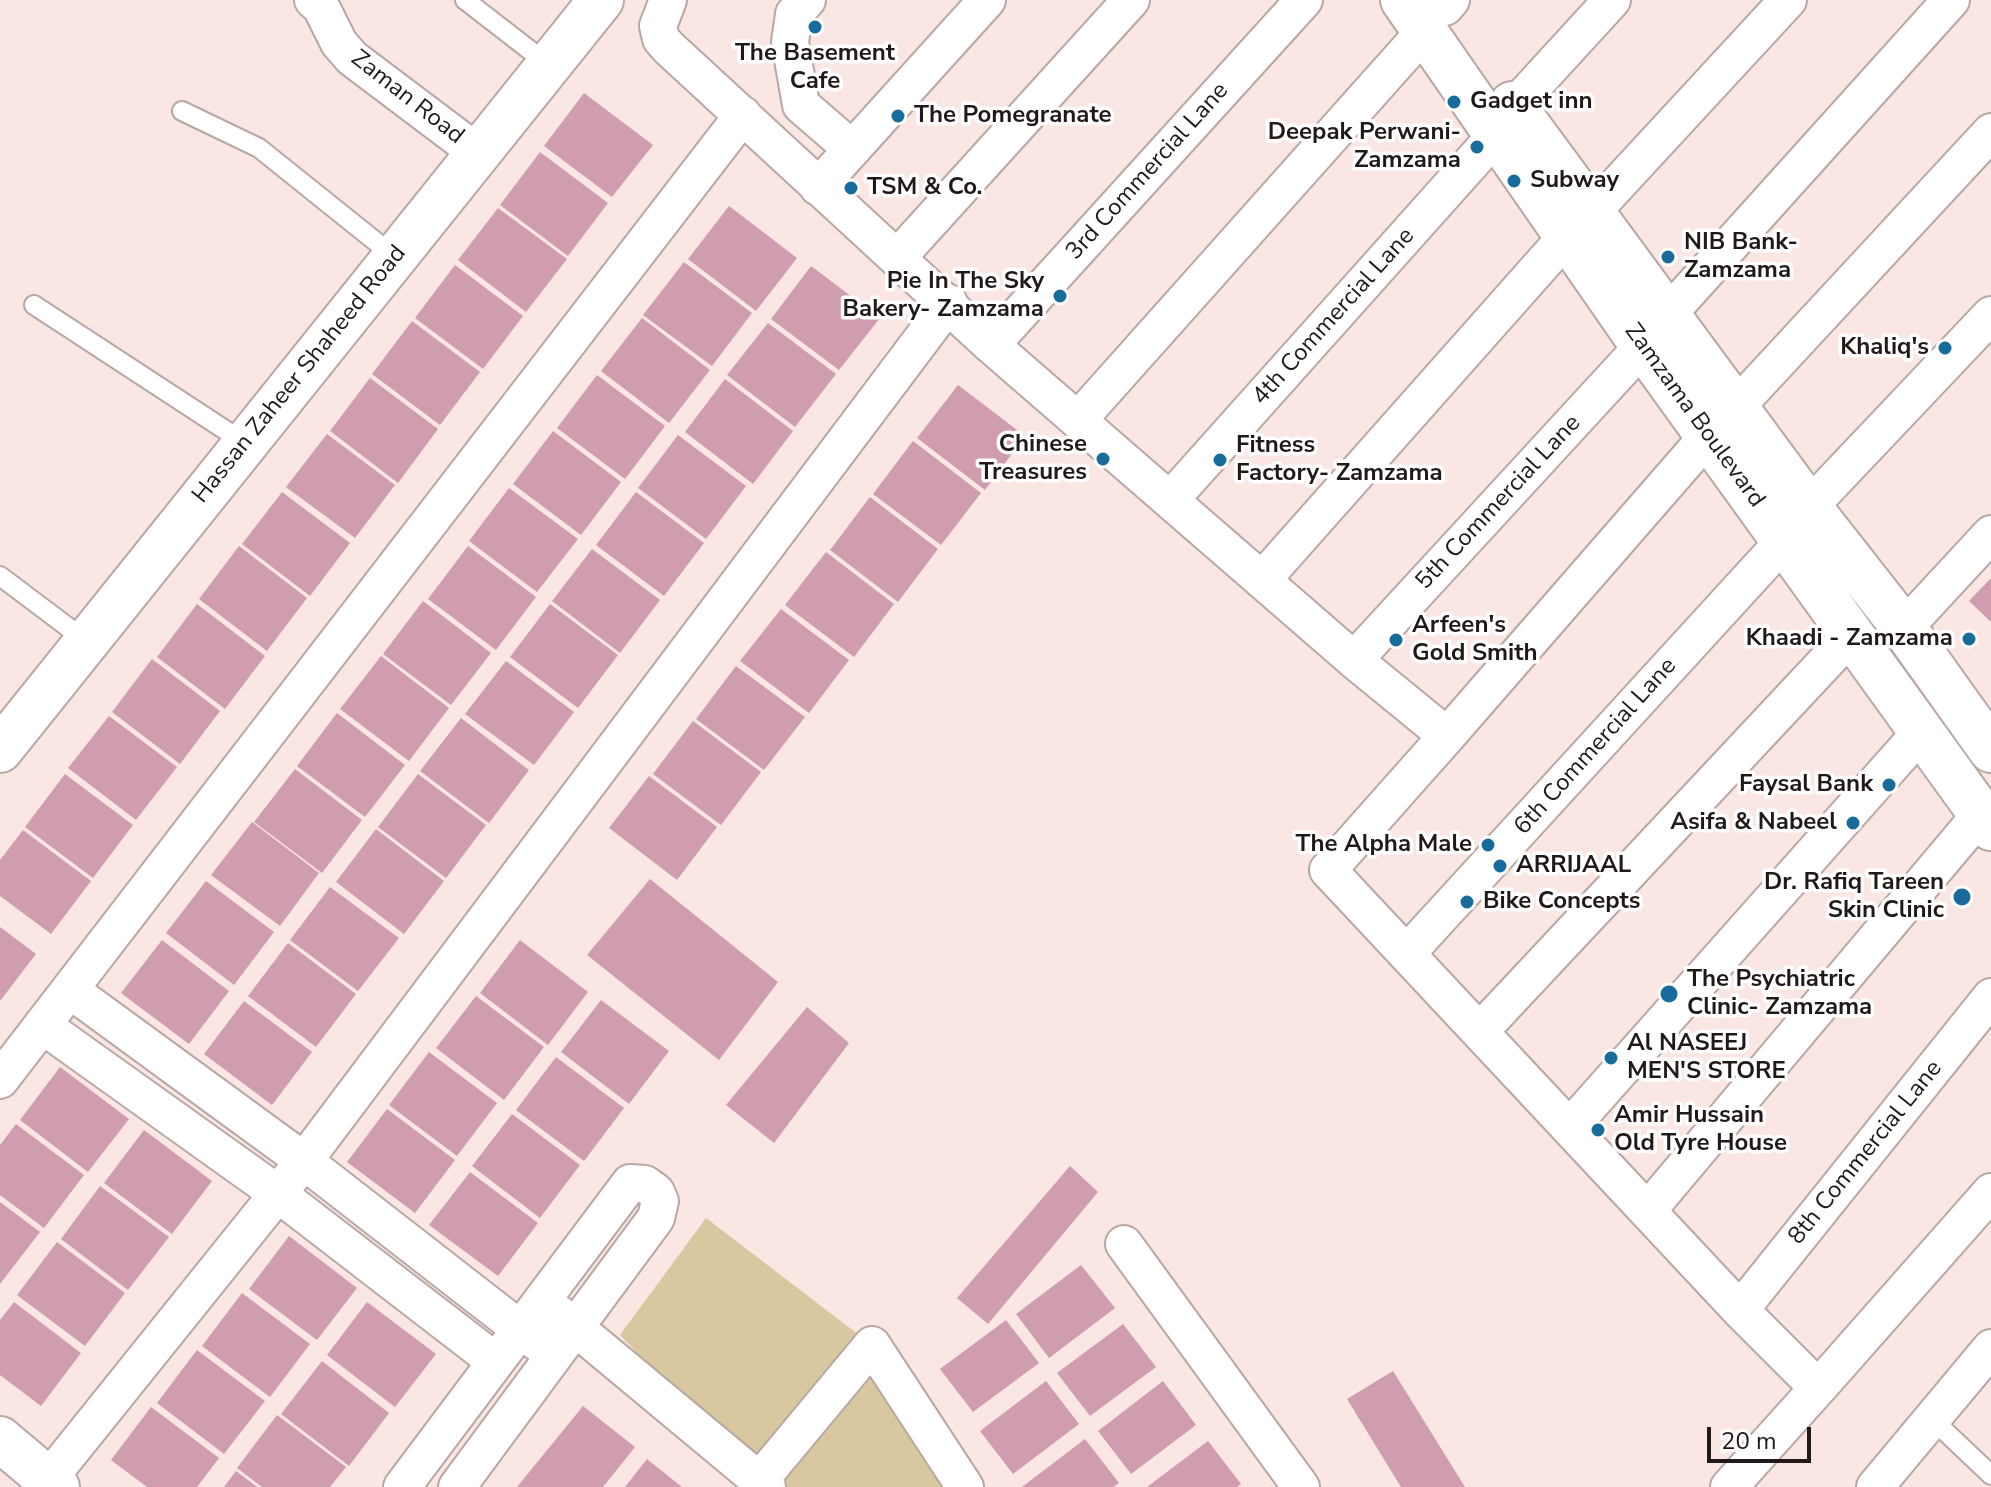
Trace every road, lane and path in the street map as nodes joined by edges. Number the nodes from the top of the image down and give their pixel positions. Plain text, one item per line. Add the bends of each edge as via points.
1 (313, 0) edge
2 (465, 0) edge
3 (601, 0) edge
4 (807, 0) edge
5 (987, 0) edge
6 (1131, 0) edge
7 (1304, 0) edge
8 (1612, 0) edge
9 (1788, 0) edge
10 (1951, 0) edge
11 (664, 7) edge
12 (1433, 7) edge
13 (549, 65) junction
14 (182, 111) dead end
15 (743, 115) junction
16 (1506, 120) junction
17 (1991, 132) edge
18 (852, 149) junction
19 (478, 153) junction
20 (818, 187) junction
21 (1580, 223) junction
22 (395, 257) junction
23 (897, 258) junction
24 (949, 303) junction
25 (34, 305) dead end
26 (1991, 315) edge
27 (1656, 330) junction
28 (991, 345) junction
29 (1078, 420) junction
30 (1722, 421) junction
31 (245, 443) junction
32 (1170, 500) junction
33 (1796, 524) junction
34 (1991, 534) edge
35 (0, 576) edge
36 (1262, 580) junction
37 (1904, 628) junction
38 (1852, 634) junction
39 (85, 640) junction
40 (1354, 660) junction
41 (1922, 731) junction
42 (1447, 736) junction
43 (0, 750) edge
44 (1991, 750) edge
45 (1986, 821) edge
46 (1408, 952) junction
47 (70, 990) junction
48 (1991, 997) edge
49 (42, 1025) junction
50 (1481, 1030) junction
51 (0, 1080) edge
52 (1571, 1126) junction
53 (304, 1161) junction
54 (1991, 1192) edge
55 (277, 1193) junction
56 (1648, 1210) junction
57 (1124, 1244) dead end
58 (1740, 1310) junction
59 (531, 1316) junction
60 (576, 1328) junction
61 (1991, 1348) edge
62 (555, 1356) junction
63 (495, 1361) junction
64 (1818, 1388) junction
65 (1932, 1419) junction
66 (0, 1439) edge
67 (1991, 1475) edge
68 (419, 1481) edge
69 (763, 1484) edge
70 (50, 1485) edge
71 (457, 1487) edge
72 (965, 1487) edge
73 (1301, 1487) edge
74 (1729, 1487) edge
75 (1875, 1487) edge

1 - 19 street, Zaman Road via 352,58
2 - 13 lane
3 - 13 main road, Hassan Zaheer Shaheed Road
4 - 18 street via 794,14 790,42 801,105
5 - 18 street
6 - 23 street
7 - 28 street, 3rd Commercial Lane
8 - 16 street, 4th Commercial Lane
9 - 21 street
10 - 27 street, 5th Commercial Lane
11 - 15 street via 661,39
12 - 16 main road, Zamzama Boulevard
12 - 29 street
13 - 19 main road, Hassan Zaheer Shaheed Road
14 - 22 lane via 259,148
15 - 20 street
15 - 47 street
16 - 21 main road, Zamzama Boulevard
16 - 32 street, 4th Commercial Lane
17 - 30 street
18 - 20 street
19 - 22 main road, Hassan Zaheer Shaheed Road
20 - 23 street
21 - 27 main road, Zamzama Boulevard
21 - 36 street
22 - 31 main road, Hassan Zaheer Shaheed Road
23 - 24 street
24 - 28 street
24 - 53 street
25 - 31 lane
26 - 33 street, 6th Commercial Lane
27 - 30 main road, Zamzama Boulevard
27 - 40 street, 5th Commercial Lane
28 - 29 street
29 - 32 street
30 - 33 main road, Zamzama Boulevard
30 - 42 street
31 - 39 main road, Hassan Zaheer Shaheed Road
32 - 36 street
33 - 37 main road, Zamzama Boulevard
33 - 38 main road, Zamzama Boulevard
33 - 46 street, 6th Commercial Lane
34 - 37 street
35 - 39 lane
36 - 40 street
37 - 44 main road, Zamzama Boulevard
38 - 41 main road, Zamzama Boulevard
38 - 50 street
39 - 43 main road, Hassan Zaheer Shaheed Road
40 - 42 street
41 - 45 main road, Zamzama Boulevard
41 - 52 street
42 - 46 street via 1328,870
45 - 56 street
46 - 50 street
47 - 49 street
47 - 53 street
48 - 58 street, 8th Commercial Lane
49 - 51 street
49 - 55 street
50 - 52 street
52 - 56 street
53 - 55 street
53 - 59 street
54 - 64 street
55 - 63 street
55 - 70 street
56 - 58 street
57 - 73 street
58 - 64 street
59 - 60 street
59 - 60 street via 630,1183 638,1182 656,1192 656,1218
59 - 62 street
59 - 63 street
60 - 62 street
60 - 69 street
61 - 65 street
62 - 71 street
63 - 68 street
64 - 74 street
65 - 67 lane
65 - 75 street
66 - 70 main road
69 - 72 street via 872,1345

